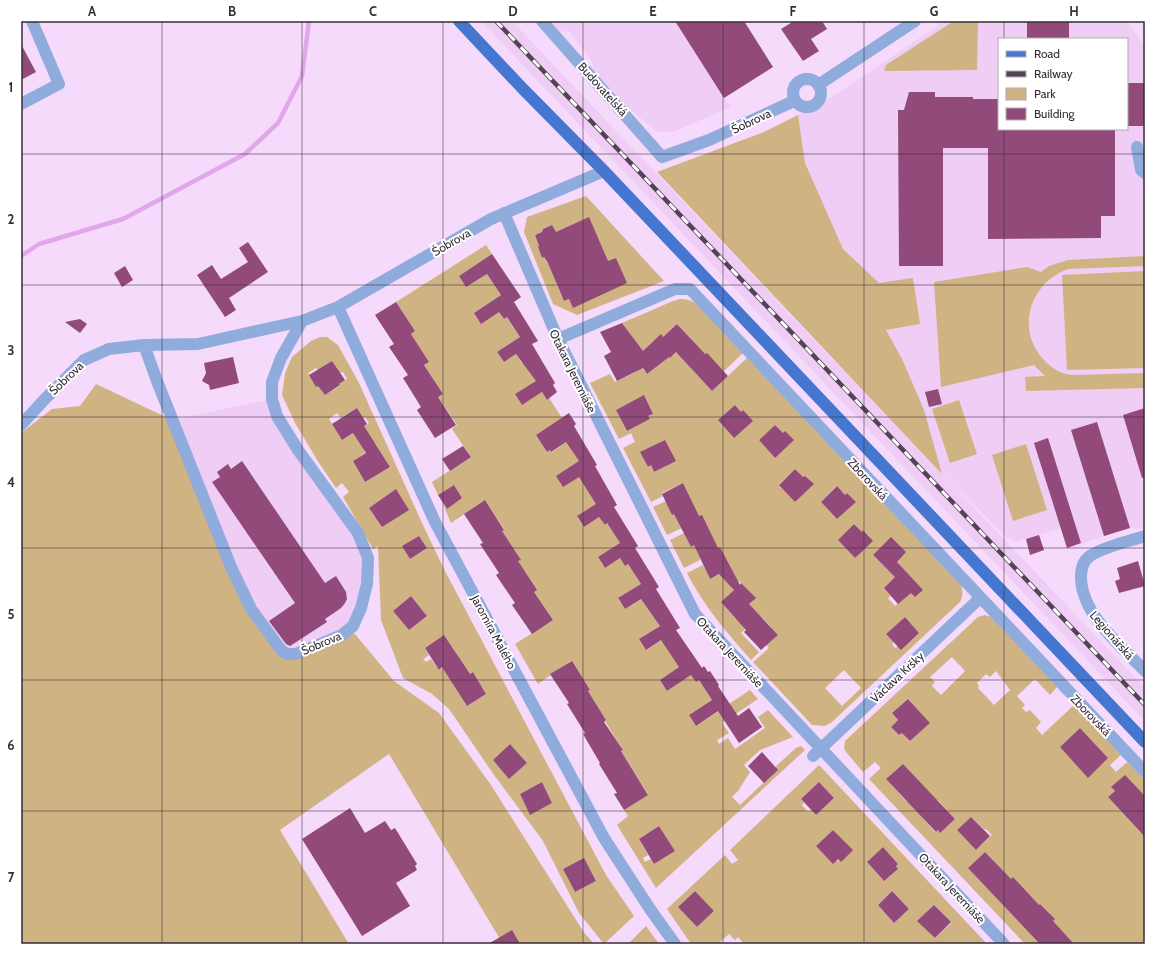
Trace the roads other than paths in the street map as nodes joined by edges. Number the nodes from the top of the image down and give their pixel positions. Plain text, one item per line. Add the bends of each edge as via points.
1 (32, 21) edge
2 (459, 21) edge
3 (542, 21) edge
4 (915, 21) edge
5 (818, 85) junction
6 (794, 101) junction
7 (21, 104) edge
8 (1137, 147) dead end
9 (662, 157) joint
10 (604, 171) junction
11 (1145, 173) edge
12 (504, 213) junction
13 (338, 307) junction
14 (302, 320) junction
15 (558, 340) junction
16 (144, 345) junction
17 (21, 425) edge
18 (1145, 536) edge
19 (980, 598) junction
20 (1145, 671) edge
21 (1145, 742) edge
22 (817, 752) junction
23 (1145, 772) edge
24 (675, 944) edge
25 (1004, 944) edge

1 - 7 street via 59,84
2 - 10 main road
3 - 9 street, Budovatelská
4 - 5 street
5 - 6 street via 807,79 798,82 793,89
5 - 6 street via 821,95 813,106 803,107
6 - 9 street, Šobrova via 710,140
8 - 11 street via 1141,170
10 - 12 street, Šobrova
10 - 21 main road
12 - 13 street, Šobrova
12 - 15 street, Otakara Jeremiáše
13 - 14 street, Šobrova
13 - 24 street, Jaromíra Malého via 443,536 604,838
14 - 16 street, Šobrova via 198,344
14 - 16 street, Šobrova via 272,382 272,399 277,416 298,450 358,533 368,558 367,584 353,626 342,635 296,654 287,654 281,650 251,609 228,560
15 - 19 street, Zborovská via 675,290 690,289
15 - 22 street, Otakara Jeremiáše via 695,614
16 - 17 street, Šobrova via 109,349 84,360
18 - 20 street, Legionářská via 1096,551 1083,564 1081,572 1081,586 1086,603 1098,621
19 - 22 street, Václava Kršky
19 - 23 street, Zborovská
22 - 25 street, Otakara Jeremiáše

